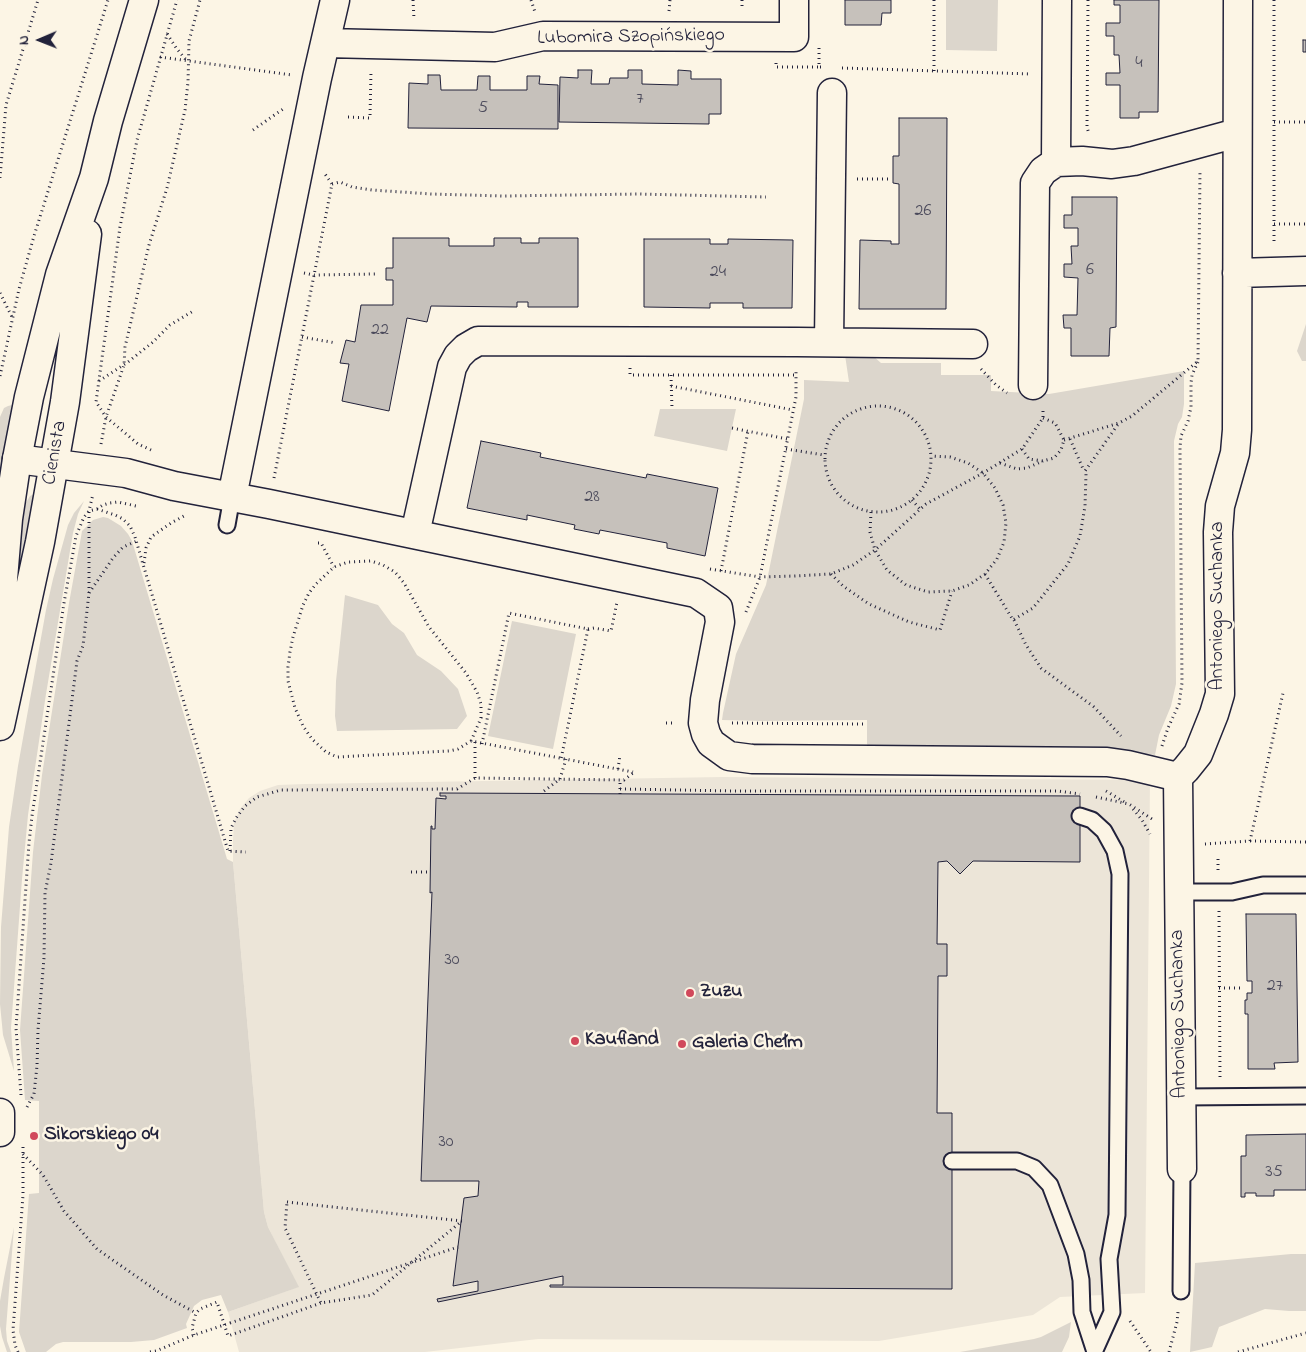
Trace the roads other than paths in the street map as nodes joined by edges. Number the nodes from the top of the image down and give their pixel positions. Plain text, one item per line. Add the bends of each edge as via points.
1 (144, 0) edge
2 (335, 0) edge
3 (794, 0) edge
4 (1057, 0) edge
5 (1238, 0) edge
6 (326, 43) junction
7 (833, 76) road end
8 (1237, 133) junction
9 (1056, 162) junction
10 (94, 178) junction
11 (1306, 271) edge
12 (1236, 273) junction
13 (829, 342) junction
14 (973, 344) road end
15 (1022, 390) road end
16 (17, 458) junction
17 (54, 463) junction
18 (232, 496) junction
19 (226, 525) dead end
20 (415, 534) junction
21 (0, 684) edge
22 (0, 726) edge
23 (1160, 773) junction
24 (1080, 816) dead end
25 (1306, 885) edge
26 (1178, 892) junction
27 (1306, 1096) edge
28 (1182, 1097) junction
29 (10, 1105) edge
30 (11, 1138) edge
31 (952, 1161) dead end
32 (1182, 1169) joint
33 (1181, 1291) road end
34 (1095, 1351) edge

1 - 10 street, Cienista
2 - 6 street
3 - 6 street, Lubomira Szopińskiego via 794,37 543,36 495,48
4 - 9 street
5 - 8 street, Antoniego Suchanka
6 - 18 street
7 - 13 street
8 - 9 street via 1127,162
8 - 12 street, Antoniego Suchanka
9 - 15 street via 1043,171 1035,183
10 - 16 street, Cienista via 60,275
10 - 17 street, Cienista via 66,402
11 - 12 street
12 - 23 street, Antoniego Suchanka via 1237,430 1235,453 1220,506 1218,532 1220,694 1198,754 1186,769
13 - 14 street
13 - 20 street via 478,342 466,348 452,367
16 - 17 street
16 - 21 street, Cienista via 3,578
17 - 18 street via 126,473 174,486
17 - 22 street, Cienista
18 - 19 lane
18 - 20 street
20 - 23 street via 696,593 718,608 720,622 703,723 711,743 729,756 752,759 1107,762
23 - 26 street, Antoniego Suchanka
24 - 34 lane via 1092,820 1104,831 1115,850 1120,874 1117,1215 1109,1260 1112,1312
25 - 26 lane via 1263,885 1232,892
26 - 28 street, Antoniego Suchanka
27 - 28 lane
28 - 32 street, Antoniego Suchanka
29 - 30 street
31 - 34 lane via 1017,1160 1034,1168 1050,1185 1076,1254 1082,1312
32 - 33 lane

